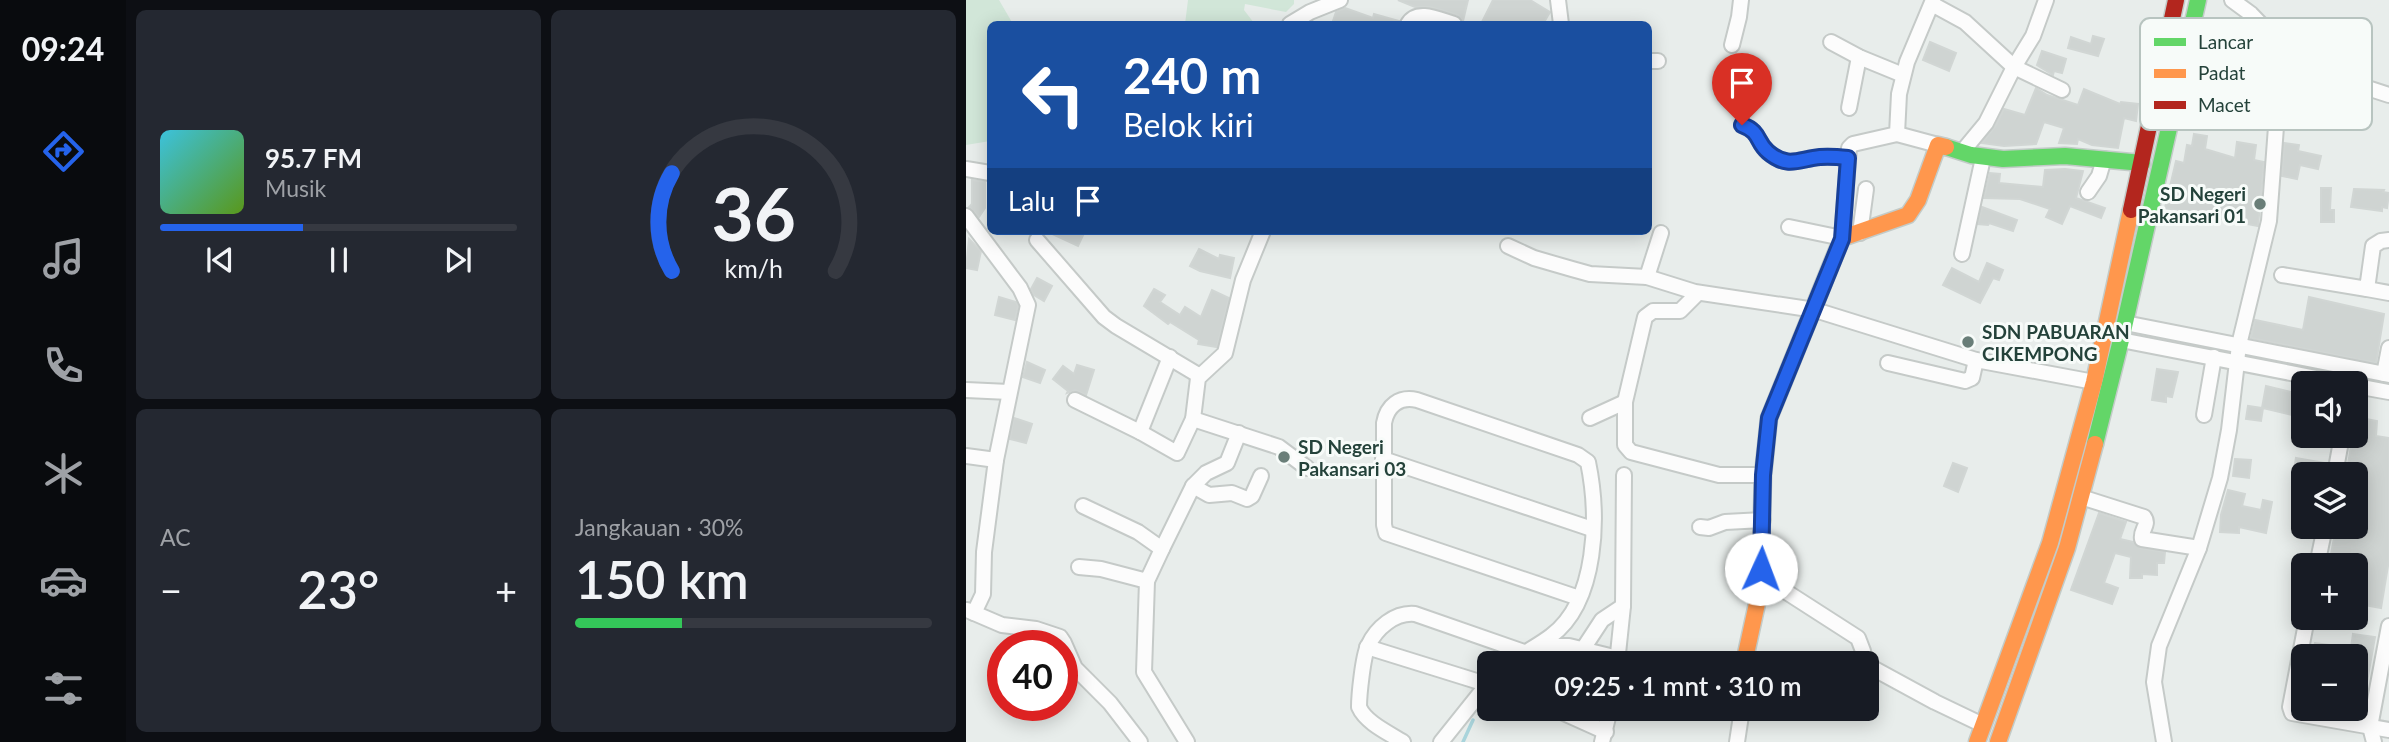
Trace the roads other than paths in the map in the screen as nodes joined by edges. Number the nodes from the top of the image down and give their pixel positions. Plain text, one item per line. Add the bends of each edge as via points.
1 (1340, 0) edge
2 (1559, 0) edge
3 (1741, 0) edge
4 (2046, 0) edge
5 (2176, 0) edge
6 (2198, 0) edge
7 (2232, 0) edge
8 (1933, 2) edge
9 (2172, 18) edge
10 (2194, 18) edge
11 (2255, 18) edge
12 (1295, 21) edge
13 (1409, 21) edge
14 (1442, 21) edge
15 (1561, 21) edge
16 (1831, 42) dead end
17 (1732, 45) dead end
18 (1859, 57) junction
19 (2014, 67) junction
20 (1903, 75) junction
21 (2372, 89) edge
22 (2062, 90) dead end
23 (2389, 95) edge
24 (1849, 108) dead end
25 (1742, 125) dead end
26 (2149, 130) edge
27 (2169, 130) edge
28 (2276, 130) edge
29 (1897, 134) junction
30 (1938, 145) junction
31 (1962, 152) junction
32 (1848, 158) junction
33 (1983, 158) junction
34 (2104, 159) junction
35 (2142, 163) junction
36 (966, 169) edge
37 (987, 172) edge
38 (1866, 189) dead end
39 (2088, 192) dead end
40 (966, 216) edge
41 (1789, 227) dead end
42 (1661, 233) dead end
43 (1860, 233) junction
44 (1261, 235) edge
45 (1842, 239) junction
46 (1037, 240) dead end
47 (2389, 240) edge
48 (1508, 246) dead end
49 (1962, 254) dead end
50 (2282, 275) dead end
51 (1647, 276) junction
52 (2367, 289) junction
53 (1698, 293) junction
54 (2389, 293) edge
55 (1815, 310) junction
56 (2108, 320) junction
57 (2125, 323) junction
58 (2104, 337) junction
59 (2121, 340) junction
60 (2239, 345) junction
61 (2389, 348) edge
62 (1170, 357) junction
63 (2214, 357) junction
64 (1976, 360) junction
65 (1888, 362) dead end
66 (2236, 362) junction
67 (2356, 368) junction
68 (2356, 371) edge
69 (2291, 373) edge
70 (2387, 375) edge
71 (1200, 376) junction
72 (2094, 382) junction
73 (2368, 388) edge
74 (966, 390) edge
75 (1009, 391) junction
76 (2389, 392) edge
77 (1075, 400) dead end
78 (1625, 402) junction
79 (2204, 415) dead end
80 (1591, 418) dead end
81 (1193, 419) junction
82 (1140, 432) junction
83 (1239, 433) junction
84 (966, 456) edge
85 (1383, 459) junction
86 (996, 460) junction
87 (1307, 468) dead end
88 (1624, 475) dead end
89 (1763, 475) junction
90 (1261, 476) dead end
91 (1193, 486) junction
92 (2081, 497) junction
93 (1083, 506) dead end
94 (1763, 520) junction
95 (1700, 527) dead end
96 (1592, 529) junction
97 (2199, 548) junction
98 (1162, 550) junction
99 (1079, 567) dead end
100 (1761, 569) junction
101 (1147, 581) junction
102 (1579, 598) junction
103 (1623, 606) junction
104 (970, 611) edge
105 (2389, 626) edge
106 (2305, 630) edge
107 (1367, 647) junction
108 (1576, 647) junction
109 (1528, 649) junction
110 (1525, 651) edge
111 (1588, 651) edge
112 (1618, 651) edge
113 (1747, 651) edge
114 (1863, 651) edge
115 (1879, 671) edge
116 (1477, 680) edge
117 (1477, 697) edge
118 (1576, 721) edge
119 (1740, 721) edge
120 (1983, 725) junction
121 (2371, 727) junction
122 (2389, 731) edge
123 (1604, 737) edge
124 (1185, 741) edge
125 (1140, 742) edge
126 (1403, 742) edge
127 (1441, 742) edge
128 (1737, 742) edge
129 (1977, 742) edge
130 (1998, 742) edge
131 (2164, 742) edge
132 (2374, 742) edge
133 (2381, 742) edge

1 - 12 street
2 - 15 street
3 - 17 street
4 - 19 street via 2033,36
5 - 9 main road
6 - 10 main road
7 - 11 street
8 - 19 street via 1965,22
8 - 20 street
13 - 14 street via 1418,15
16 - 18 street
18 - 20 street
18 - 24 street
19 - 22 street
19 - 31 street via 1986,123
20 - 29 street
21 - 23 street
25 - 32 street via 1759,135 1764,149 1781,161
26 - 35 main road
27 - 57 main road
28 - 60 street via 2269,222
29 - 30 street
29 - 32 street via 1853,144
30 - 31 main road
30 - 43 main road via 1914,209 1901,219
31 - 33 main road
32 - 45 street
33 - 34 main road
33 - 49 street
34 - 35 main road
34 - 39 street
35 - 56 main road
36 - 37 street
38 - 43 street
40 - 75 street via 1028,305
41 - 45 street
42 - 51 street
43 - 45 main road
44 - 71 street via 1243,280 1225,353
45 - 55 main road
46 - 62 street via 1104,317
47 - 52 street via 2374,246
48 - 51 street via 1581,272
50 - 52 street
51 - 53 street
52 - 54 street
53 - 55 street
53 - 78 street via 1680,311 1653,311 1645,317
55 - 64 street
55 - 89 main road via 1776,395
56 - 57 main road
56 - 58 main road
57 - 59 main road
57 - 60 street
58 - 59 main road
58 - 72 main road
59 - 63 street
59 - 92 main road
60 - 66 street
60 - 67 street
61 - 70 street
62 - 71 street
62 - 82 street
63 - 66 street
63 - 79 street
64 - 65 street via 1972,378 1965,382
64 - 72 street
66 - 69 street
66 - 97 street via 2220,478
67 - 68 street
67 - 70 street
71 - 81 street
72 - 120 main road via 2050,543
73 - 76 street
74 - 75 street
75 - 86 street
77 - 82 street
78 - 80 street
78 - 89 street via 1625,445 1631,453 1719,475
81 - 82 street via 1177,453
81 - 83 street
83 - 87 street via 1279,447
83 - 91 street via 1227,463
84 - 86 street
85 - 96 street
85 - 96 street via 1387,412 1406,398 1429,404 1587,459
85 - 102 street via 1386,533
86 - 104 street via 983,594
88 - 103 street
89 - 94 main road
90 - 91 street via 1247,499 1232,493 1209,495
91 - 98 street
92 - 97 street via 2144,517 2142,539
92 - 130 main road
93 - 98 street via 1138,531
94 - 95 street
94 - 100 main road
96 - 102 street via 1590,571
97 - 131 street via 2159,646 2154,682
98 - 101 street
99 - 101 street
100 - 113 main road
100 - 114 street via 1777,578 1788,593 1858,638
101 - 124 street via 1144,672
102 - 109 street via 1563,624
103 - 108 street
103 - 112 street
104 - 125 street via 1002,625 1060,637 1075,668
105 - 121 street
106 - 121 street via 2292,713
107 - 109 street via 1385,623 1407,613
107 - 116 street
107 - 126 street via 1361,711
108 - 109 street
108 - 111 street
109 - 110 street
115 - 120 street
117 - 127 street
118 - 123 street
119 - 128 street
120 - 129 main road
121 - 122 street
121 - 132 street
122 - 133 street

